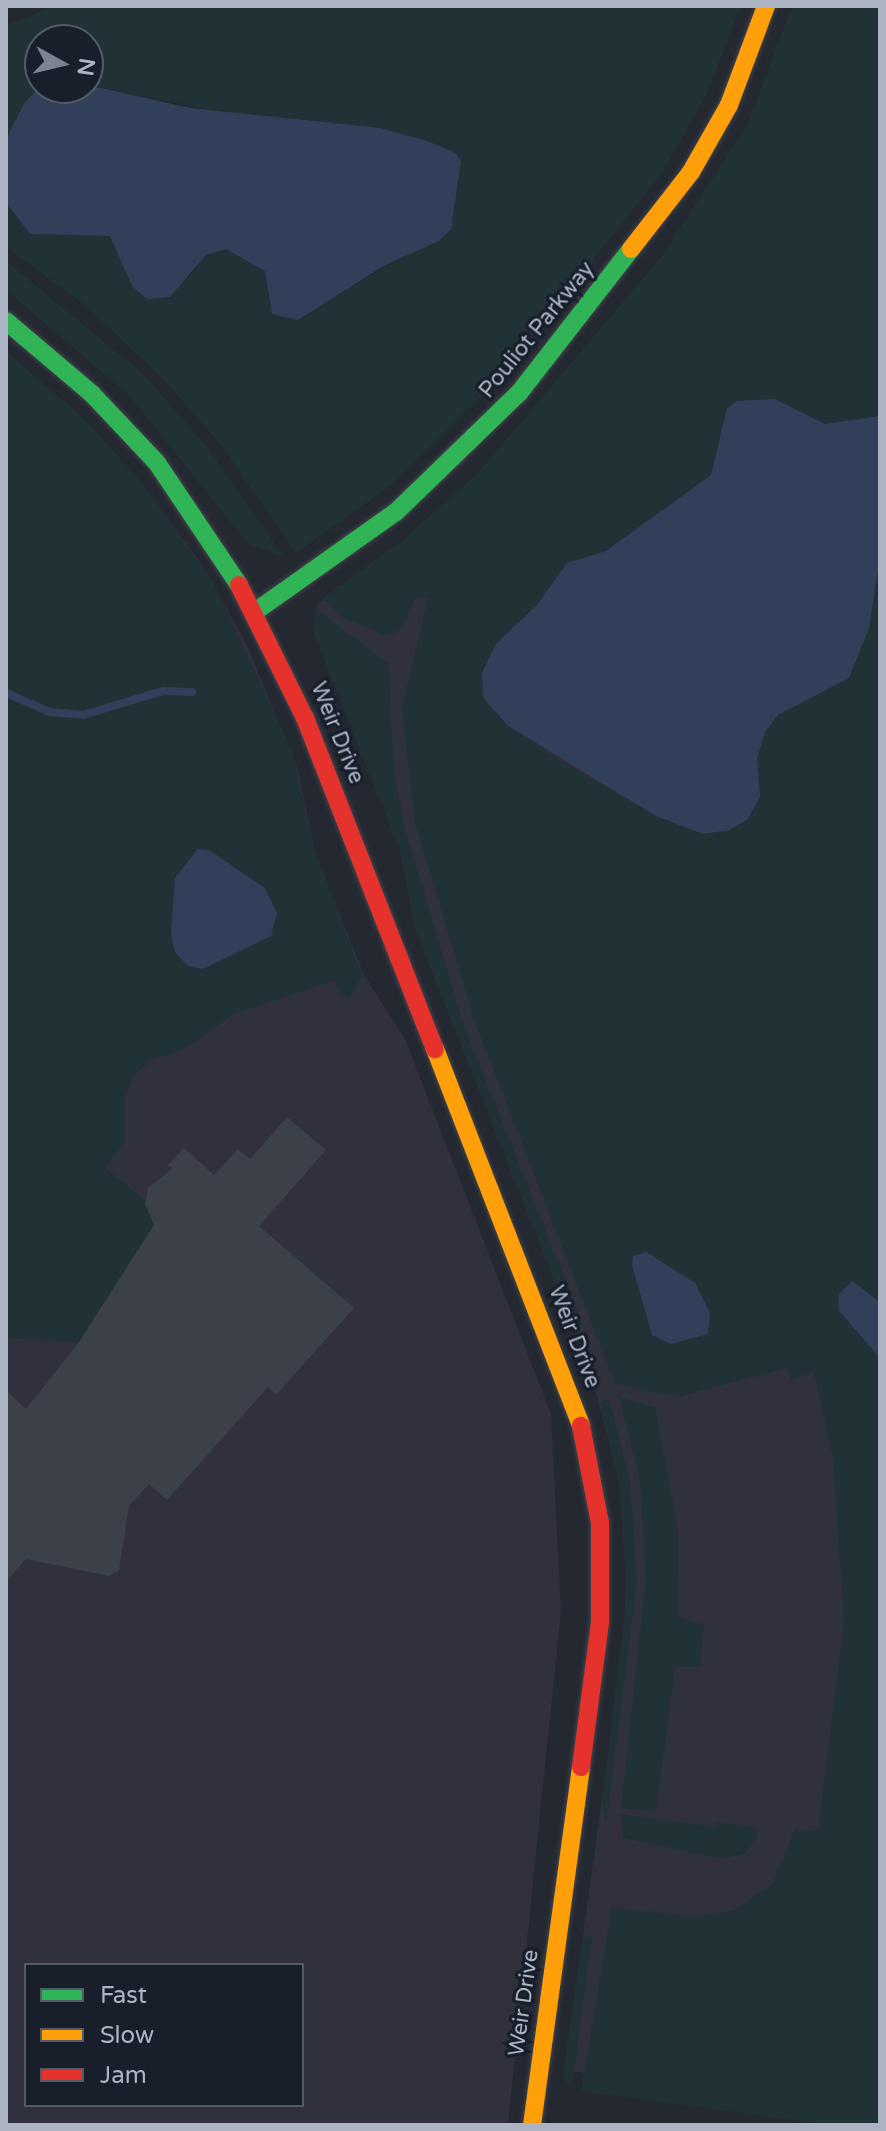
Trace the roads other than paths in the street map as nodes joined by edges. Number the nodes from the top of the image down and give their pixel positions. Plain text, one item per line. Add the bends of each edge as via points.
1 (766, 6) edge
2 (6, 321) edge
3 (256, 611) junction
4 (532, 2125) edge

1 - 3 street, Pouliot Parkway via 729,105 691,172 519,393 396,512
2 - 3 street, Weir Drive via 69,373 157,463
3 - 4 street, Weir Drive via 305,718 563,1371 594,1485 602,1564 599,1642

